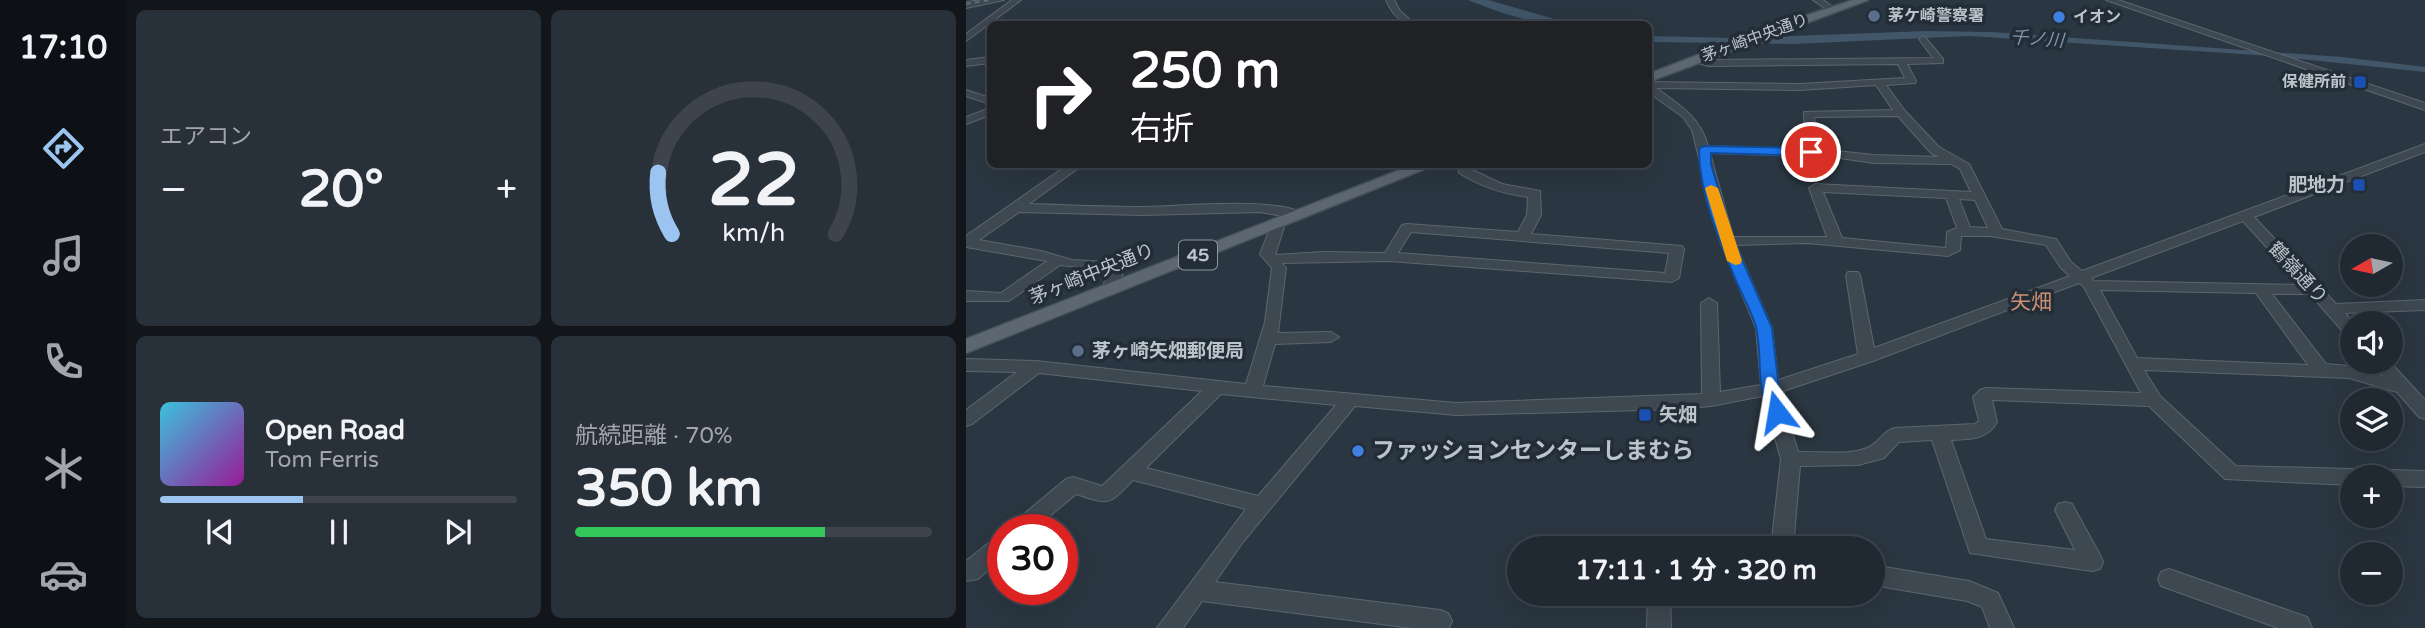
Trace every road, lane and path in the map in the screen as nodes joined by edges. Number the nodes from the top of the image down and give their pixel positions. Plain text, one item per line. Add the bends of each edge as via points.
1 (1000, 0) edge
2 (1017, 0) edge
3 (1390, 0) edge
4 (1817, 0) edge
5 (1863, 0) edge
6 (2110, 0) edge
7 (966, 5) edge
8 (1833, 10) junction
9 (989, 21) edge
10 (1407, 21) edge
11 (987, 22) edge
12 (986, 36) dead end
13 (967, 37) edge
14 (1924, 39) dead end
15 (987, 60) edge
16 (1694, 60) junction
17 (1900, 61) junction
18 (1793, 62) junction
19 (966, 63) edge
20 (1652, 76) edge
21 (1879, 82) junction
22 (1652, 86) edge
23 (1800, 88) junction
24 (1652, 89) edge
25 (966, 93) edge
26 (987, 100) edge
27 (2425, 107) edge
28 (987, 112) edge
29 (1901, 113) junction
30 (966, 121) edge
31 (2425, 148) edge
32 (1704, 149) junction
33 (1811, 152) junction
34 (1956, 161) junction
35 (1072, 168) edge
36 (1420, 168) edge
37 (1464, 168) edge
38 (1951, 195) junction
39 (1981, 196) junction
40 (1016, 208) junction
41 (2244, 214) junction
42 (1298, 215) junction
43 (1278, 224) junction
44 (1965, 231) junction
45 (1997, 232) junction
46 (1522, 237) junction
47 (967, 241) edge
48 (1727, 241) junction
49 (1836, 241) junction
50 (1389, 257) junction
51 (1273, 259) junction
52 (1057, 261) junction
53 (1853, 275) dead end
54 (2086, 281) junction
55 (1110, 289) junction
56 (2261, 289) junction
57 (2315, 290) junction
58 (966, 296) edge
59 (1709, 303) dead end
60 (2425, 305) edge
61 (2332, 309) junction
62 (2340, 318) edge
63 (1331, 337) dead end
64 (1268, 339) junction
65 (966, 346) edge
66 (1867, 357) junction
67 (2132, 364) junction
68 (966, 365) edge
69 (1036, 367) junction
70 (2320, 369) junction
71 (2392, 374) edge
72 (1217, 387) junction
73 (1770, 389) junction
74 (1253, 391) junction
75 (2416, 399) edge
76 (1350, 400) junction
77 (1711, 400) junction
78 (2154, 400) junction
79 (966, 419) edge
80 (1939, 432) junction
81 (1791, 459) junction
82 (1130, 472) junction
83 (2425, 478) edge
84 (1262, 505) junction
85 (2065, 510) dead end
86 (1038, 514) edge
87 (1783, 536) edge
88 (987, 558) edge
89 (966, 571) edge
90 (1885, 577) edge
91 (2169, 579) dead end
92 (1197, 590) junction
93 (1659, 606) edge
94 (1169, 628) edge
95 (1437, 628) edge
96 (1659, 628) edge
97 (2002, 628) edge
98 (2300, 628) edge

1 - 7 street
2 - 9 street
3 - 10 street
4 - 8 street
5 - 8 main road, 茅ヶ崎中央通り
6 - 27 street
8 - 16 main road, 茅ヶ崎中央通り
11 - 13 street
12 - 13 street
14 - 17 street via 1940,61
15 - 19 street
16 - 18 street
16 - 20 main road, 茅ヶ崎中央通り
17 - 18 street
17 - 21 street via 1911,81
18 - 23 street
21 - 23 street
21 - 29 street
22 - 23 street
24 - 32 street via 1695,124
25 - 26 street
28 - 30 street
29 - 33 street via 1808,114
29 - 34 street via 1935,150
31 - 41 street
32 - 33 street
32 - 48 street
33 - 34 street
34 - 39 street via 1970,173
35 - 40 street
36 - 42 main road, 茅ヶ崎中央通り / 45
37 - 46 street via 1474,180 1535,194 1534,215
38 - 39 street
38 - 44 street
38 - 49 street via 1815,188
39 - 45 street
40 - 42 street via 1260,208
40 - 47 street
41 - 54 street
41 - 57 street, 鶴嶺通り
42 - 43 main road, 茅ヶ崎中央通り / 45
43 - 51 street via 1267,254
43 - 55 main road, 茅ヶ崎中央通り / 45
44 - 45 street
44 - 49 street via 1954,232 1953,250 1948,252
45 - 54 street via 2050,242 2066,265
46 - 50 street via 1407,228
46 - 50 street via 1677,249 1672,278
47 - 52 street
48 - 49 street
48 - 73 street via 1764,328
50 - 51 street
51 - 64 street via 1279,268
52 - 55 street via 1118,266
52 - 58 street via 1004,298
53 - 66 street
54 - 56 street
54 - 66 street
54 - 67 street
55 - 65 main road, 茅ヶ崎中央通り / 45
56 - 57 street
56 - 70 street
57 - 61 street, 鶴嶺通り
59 - 77 street
60 - 61 street
61 - 62 street, 鶴嶺通り
63 - 64 street
64 - 74 street
66 - 73 street
67 - 70 street
67 - 78 street
68 - 69 street
69 - 72 street
69 - 79 street
70 - 75 street via 2351,372
71 - 75 street
72 - 74 street
72 - 82 street
73 - 77 street
73 - 81 street
74 - 76 street
76 - 77 street via 1456,409
76 - 84 street
78 - 80 street via 1986,394 1982,397 1988,422 1982,429
78 - 83 street via 2232,474
80 - 81 street via 1894,435 1877,453 1858,458
80 - 85 street via 1978,547 2092,562
81 - 87 street
82 - 84 street
82 - 86 street via 1106,495 1073,485
84 - 92 street
88 - 89 street
90 - 97 street via 1969,591 1990,600
91 - 98 street
92 - 94 street
92 - 95 street via 1440,621
93 - 96 street

